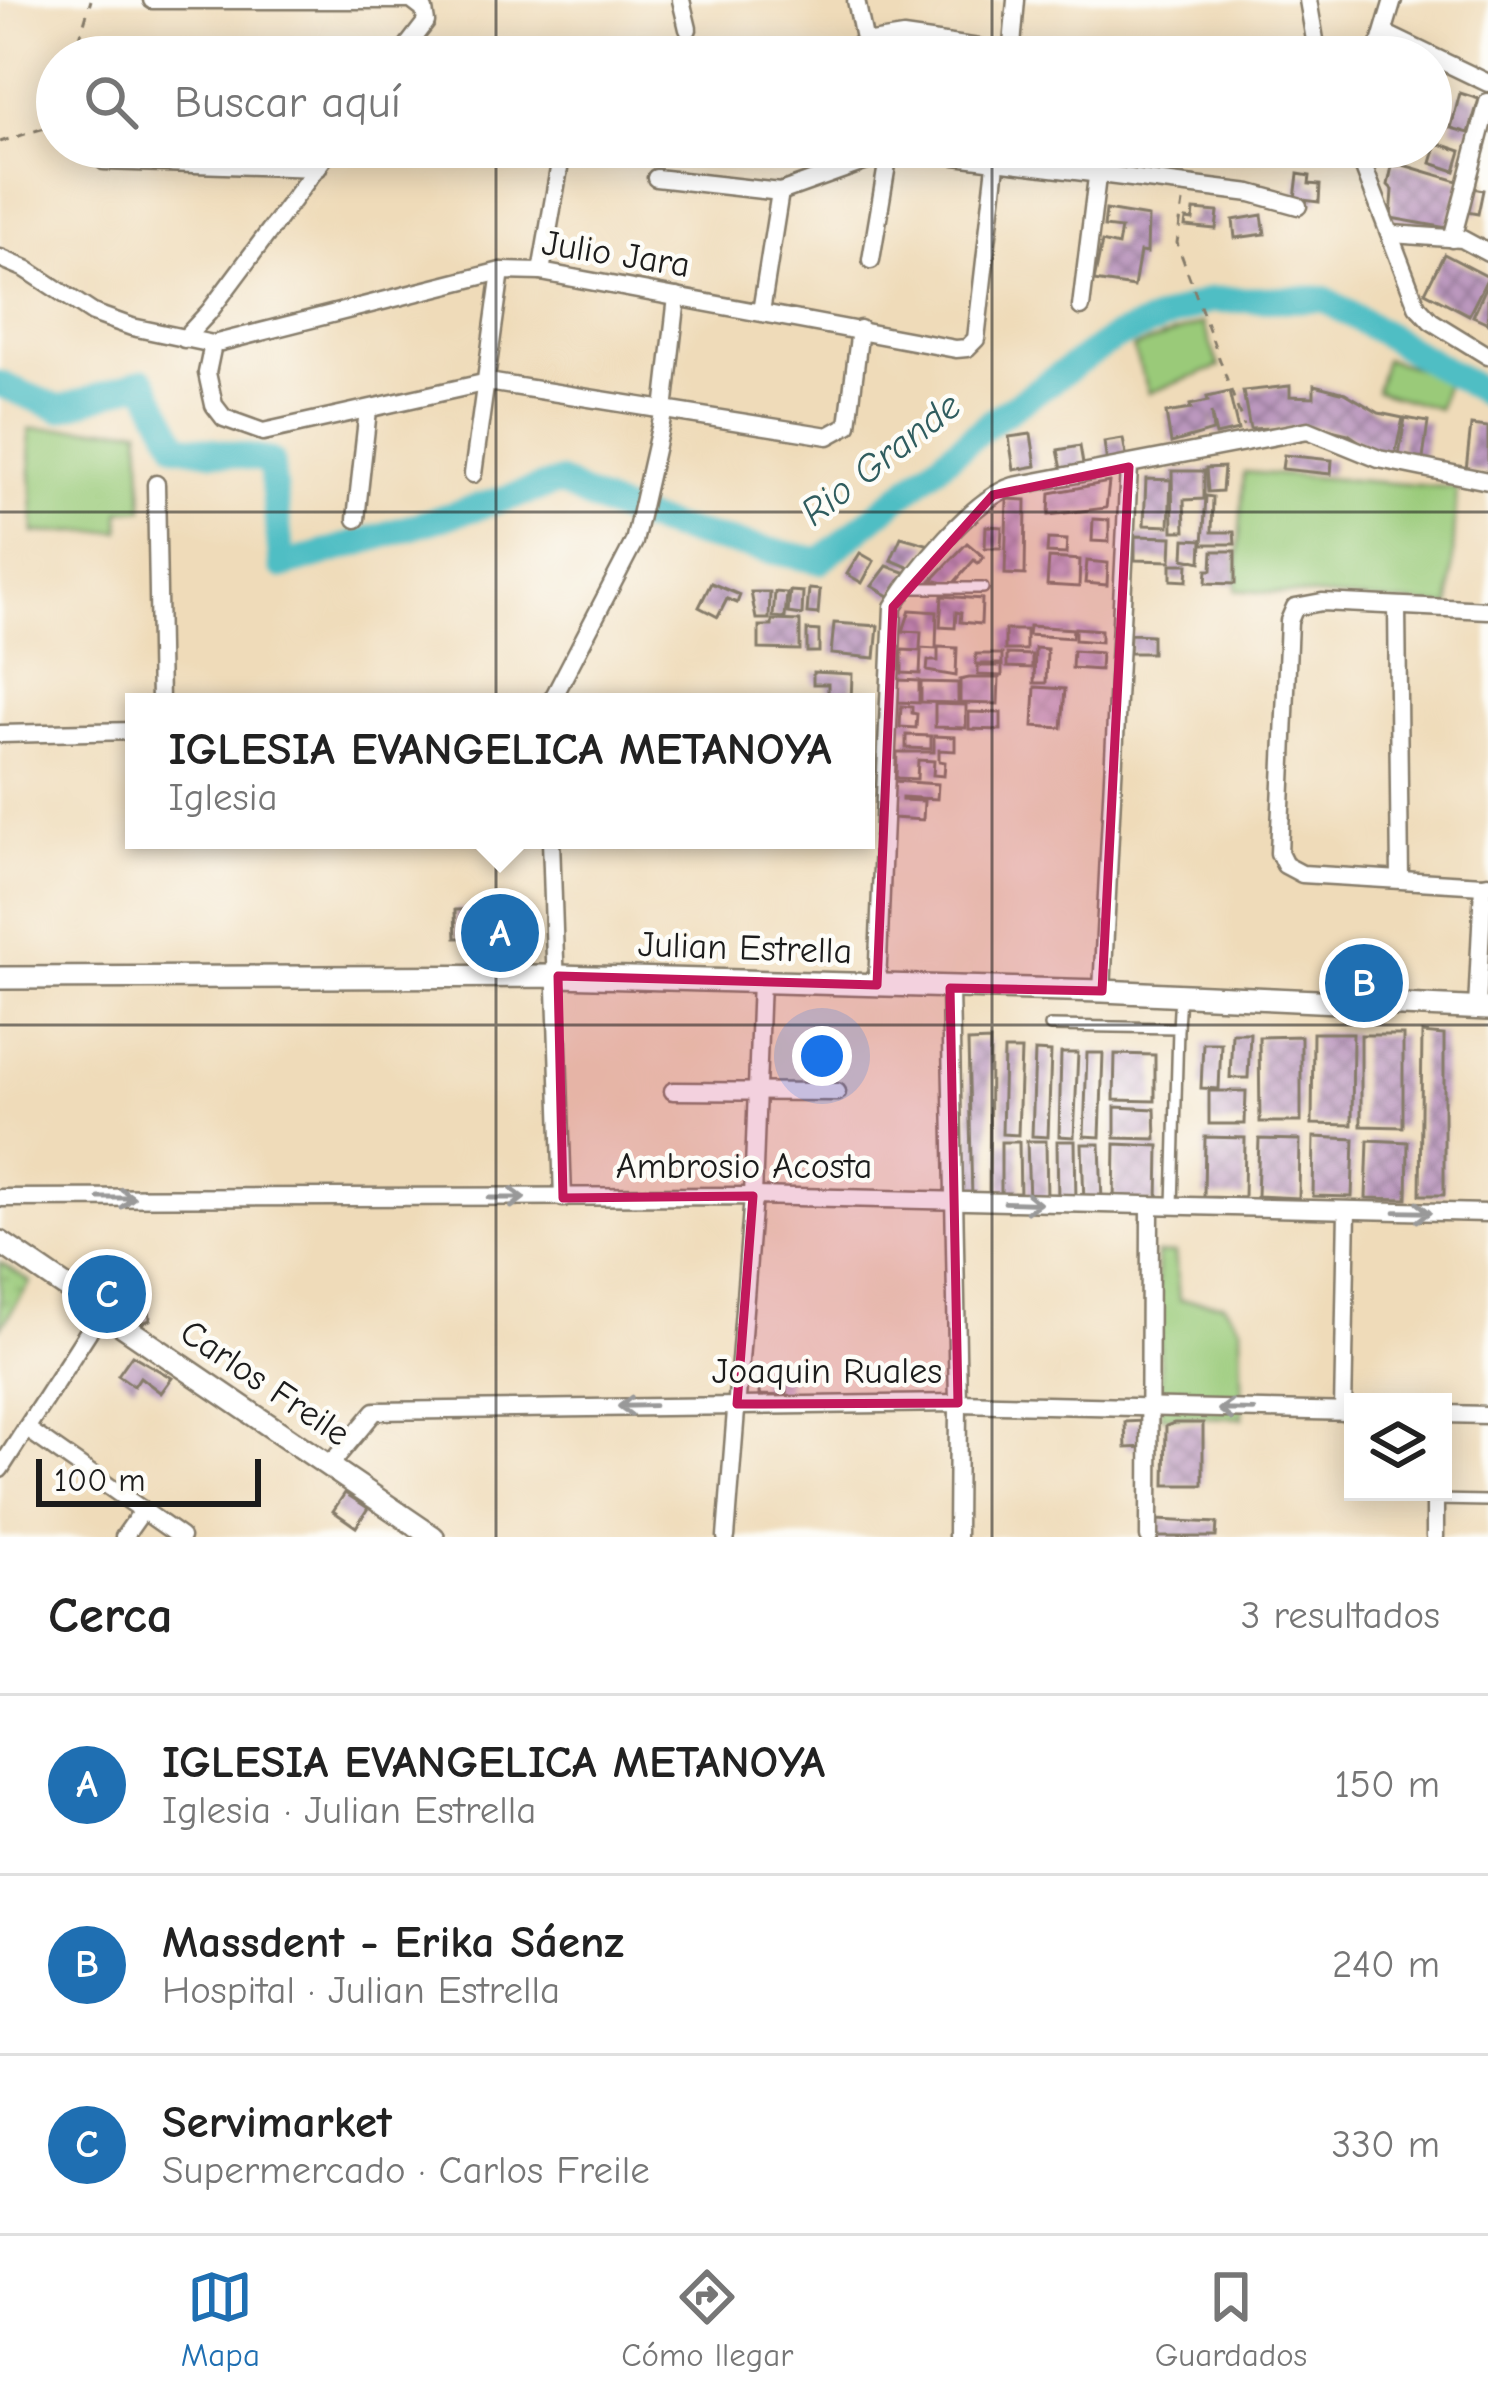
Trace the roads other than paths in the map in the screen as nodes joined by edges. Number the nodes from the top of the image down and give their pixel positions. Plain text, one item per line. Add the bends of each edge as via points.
1 (152, 0) edge
2 (681, 0) edge
3 (856, 0) edge
4 (1016, 0) edge
5 (1308, 0) edge
6 (1393, 0) edge
7 (688, 29) dead end
8 (1384, 32) junction
9 (415, 36) edge
10 (864, 36) edge
11 (1013, 36) edge
12 (1314, 36) edge
13 (1383, 36) edge
14 (1392, 36) edge
15 (1452, 65) edge
16 (1488, 83) edge
17 (1488, 102) edge
18 (318, 168) edge
19 (559, 168) edge
20 (847, 168) edge
21 (886, 168) edge
22 (995, 168) edge
23 (1057, 168) edge
24 (1365, 168) edge
25 (1096, 177) junction
26 (656, 178) dead end
27 (780, 192) junction
28 (1298, 206) dead end
29 (1392, 235) junction
30 (1452, 239) junction
31 (1488, 254) edge
32 (0, 258) edge
33 (871, 260) dead end
34 (501, 271) junction
35 (541, 272) junction
36 (676, 297) junction
37 (1081, 307) dead end
38 (761, 312) junction
39 (860, 329) junction
40 (184, 339) junction
41 (213, 344) junction
42 (1488, 356) edge
43 (488, 382) junction
44 (368, 410) junction
45 (664, 410) junction
46 (1129, 467) junction
47 (473, 474) dead end
48 (1488, 481) edge
49 (156, 484) dead end
50 (356, 519) dead end
51 (904, 588) junction
52 (983, 588) dead end
53 (1397, 606) junction
54 (1488, 610) edge
55 (160, 693) edge
56 (556, 693) edge
57 (125, 731) edge
58 (0, 734) edge
59 (551, 849) edge
60 (1400, 879) junction
61 (1485, 885) edge
62 (558, 976) junction
63 (0, 978) edge
64 (761, 980) junction
65 (877, 985) junction
66 (950, 988) junction
67 (1102, 991) junction
68 (1180, 994) junction
69 (1483, 1009) edge
70 (1050, 1026) dead end
71 (1178, 1028) junction
72 (758, 1090) junction
73 (674, 1091) dead end
74 (837, 1092) dead end
75 (753, 1196) junction
76 (0, 1198) edge
77 (563, 1198) junction
78 (954, 1201) junction
79 (1150, 1207) junction
80 (1173, 1208) junction
81 (1347, 1210) junction
82 (1488, 1213) edge
83 (0, 1242) edge
84 (101, 1312) junction
85 (1348, 1393) edge
86 (958, 1402) junction
87 (736, 1404) junction
88 (1151, 1408) junction
89 (1344, 1412) edge
90 (1452, 1414) edge
91 (1488, 1415) edge
92 (28, 1429) junction
93 (328, 1467) junction
94 (0, 1469) edge
95 (1452, 1498) edge
96 (1435, 1501) edge
97 (1488, 1501) edge
98 (143, 1510) junction
99 (124, 1537) edge
100 (181, 1537) edge
101 (434, 1537) edge
102 (726, 1537) edge
103 (957, 1537) edge
104 (1150, 1537) edge
105 (1435, 1537) edge

1 - 9 street via 411,0 426,22
2 - 7 street
3 - 10 street
4 - 11 street
5 - 12 street
6 - 8 street
8 - 13 street
8 - 14 street
15 - 16 street
17 - 30 street
18 - 40 street
19 - 35 street
20 - 27 street
21 - 33 street
22 - 39 street, Julio Jara via 976,339 956,349
23 - 25 street
24 - 29 street
25 - 28 street via 1251,193
25 - 37 street
26 - 27 street
27 - 38 street
29 - 30 street
29 - 42 street via 1417,306
30 - 31 street
32 - 40 street, Julio Jara via 92,313
34 - 35 street, Julio Jara
34 - 41 street, Julio Jara
34 - 43 street
35 - 36 street, Julio Jara
36 - 38 street, Julio Jara
36 - 45 street
38 - 39 street, Julio Jara
39 - 45 street via 848,425 828,436
40 - 41 street, Julio Jara
41 - 44 street via 207,389 224,418 243,427 262,432
43 - 44 street
43 - 45 street
43 - 47 street
44 - 50 street
45 - 56 street via 634,542
46 - 48 street via 1308,430 1378,459
46 - 51 street via 1003,490 968,516
46 - 67 street
49 - 55 street
51 - 52 lane
51 - 65 street via 890,622
53 - 54 street
53 - 60 street
53 - 60 street via 1304,602 1292,611 1280,853 1296,873
57 - 58 street
59 - 62 street
60 - 61 street
61 - 69 street
62 - 63 street, Julian Estrella
62 - 64 street, Julian Estrella
62 - 77 street
64 - 65 street, Julian Estrella
64 - 72 street
65 - 66 street, Julian Estrella
66 - 67 street, Julian Estrella
66 - 78 street
67 - 68 street, Julian Estrella
68 - 69 street, Julian Estrella
68 - 71 lane
70 - 71 lane
71 - 80 lane
72 - 73 street
72 - 74 street
72 - 75 street
75 - 77 street, Ambrosio Acosta
75 - 78 street, Ambrosio Acosta
75 - 87 street
76 -> 77 street, Ambrosio Acosta
78 -> 79 street, Ambrosio Acosta
78 - 86 street
79 - 80 street, Ambrosio Acosta
79 - 88 street
80 - 81 street, Ambrosio Acosta
81 -> 82 street, Ambrosio Acosta
81 - 85 street
83 - 84 street, Carlos Freile
84 - 92 street
84 - 93 street, Carlos Freile
86 - 87 street, Joaquin Ruales
86 - 88 street, Joaquin Ruales
86 - 103 street
87 -> 93 street, Joaquin Ruales via 375,1411
87 - 102 street
89 -> 88 street, Joaquin Ruales
88 - 104 street
90 - 91 street
92 - 94 street
92 - 98 street
93 - 101 street, Carlos Freile
95 - 97 lane
96 - 105 street
98 - 99 street
98 - 100 street

